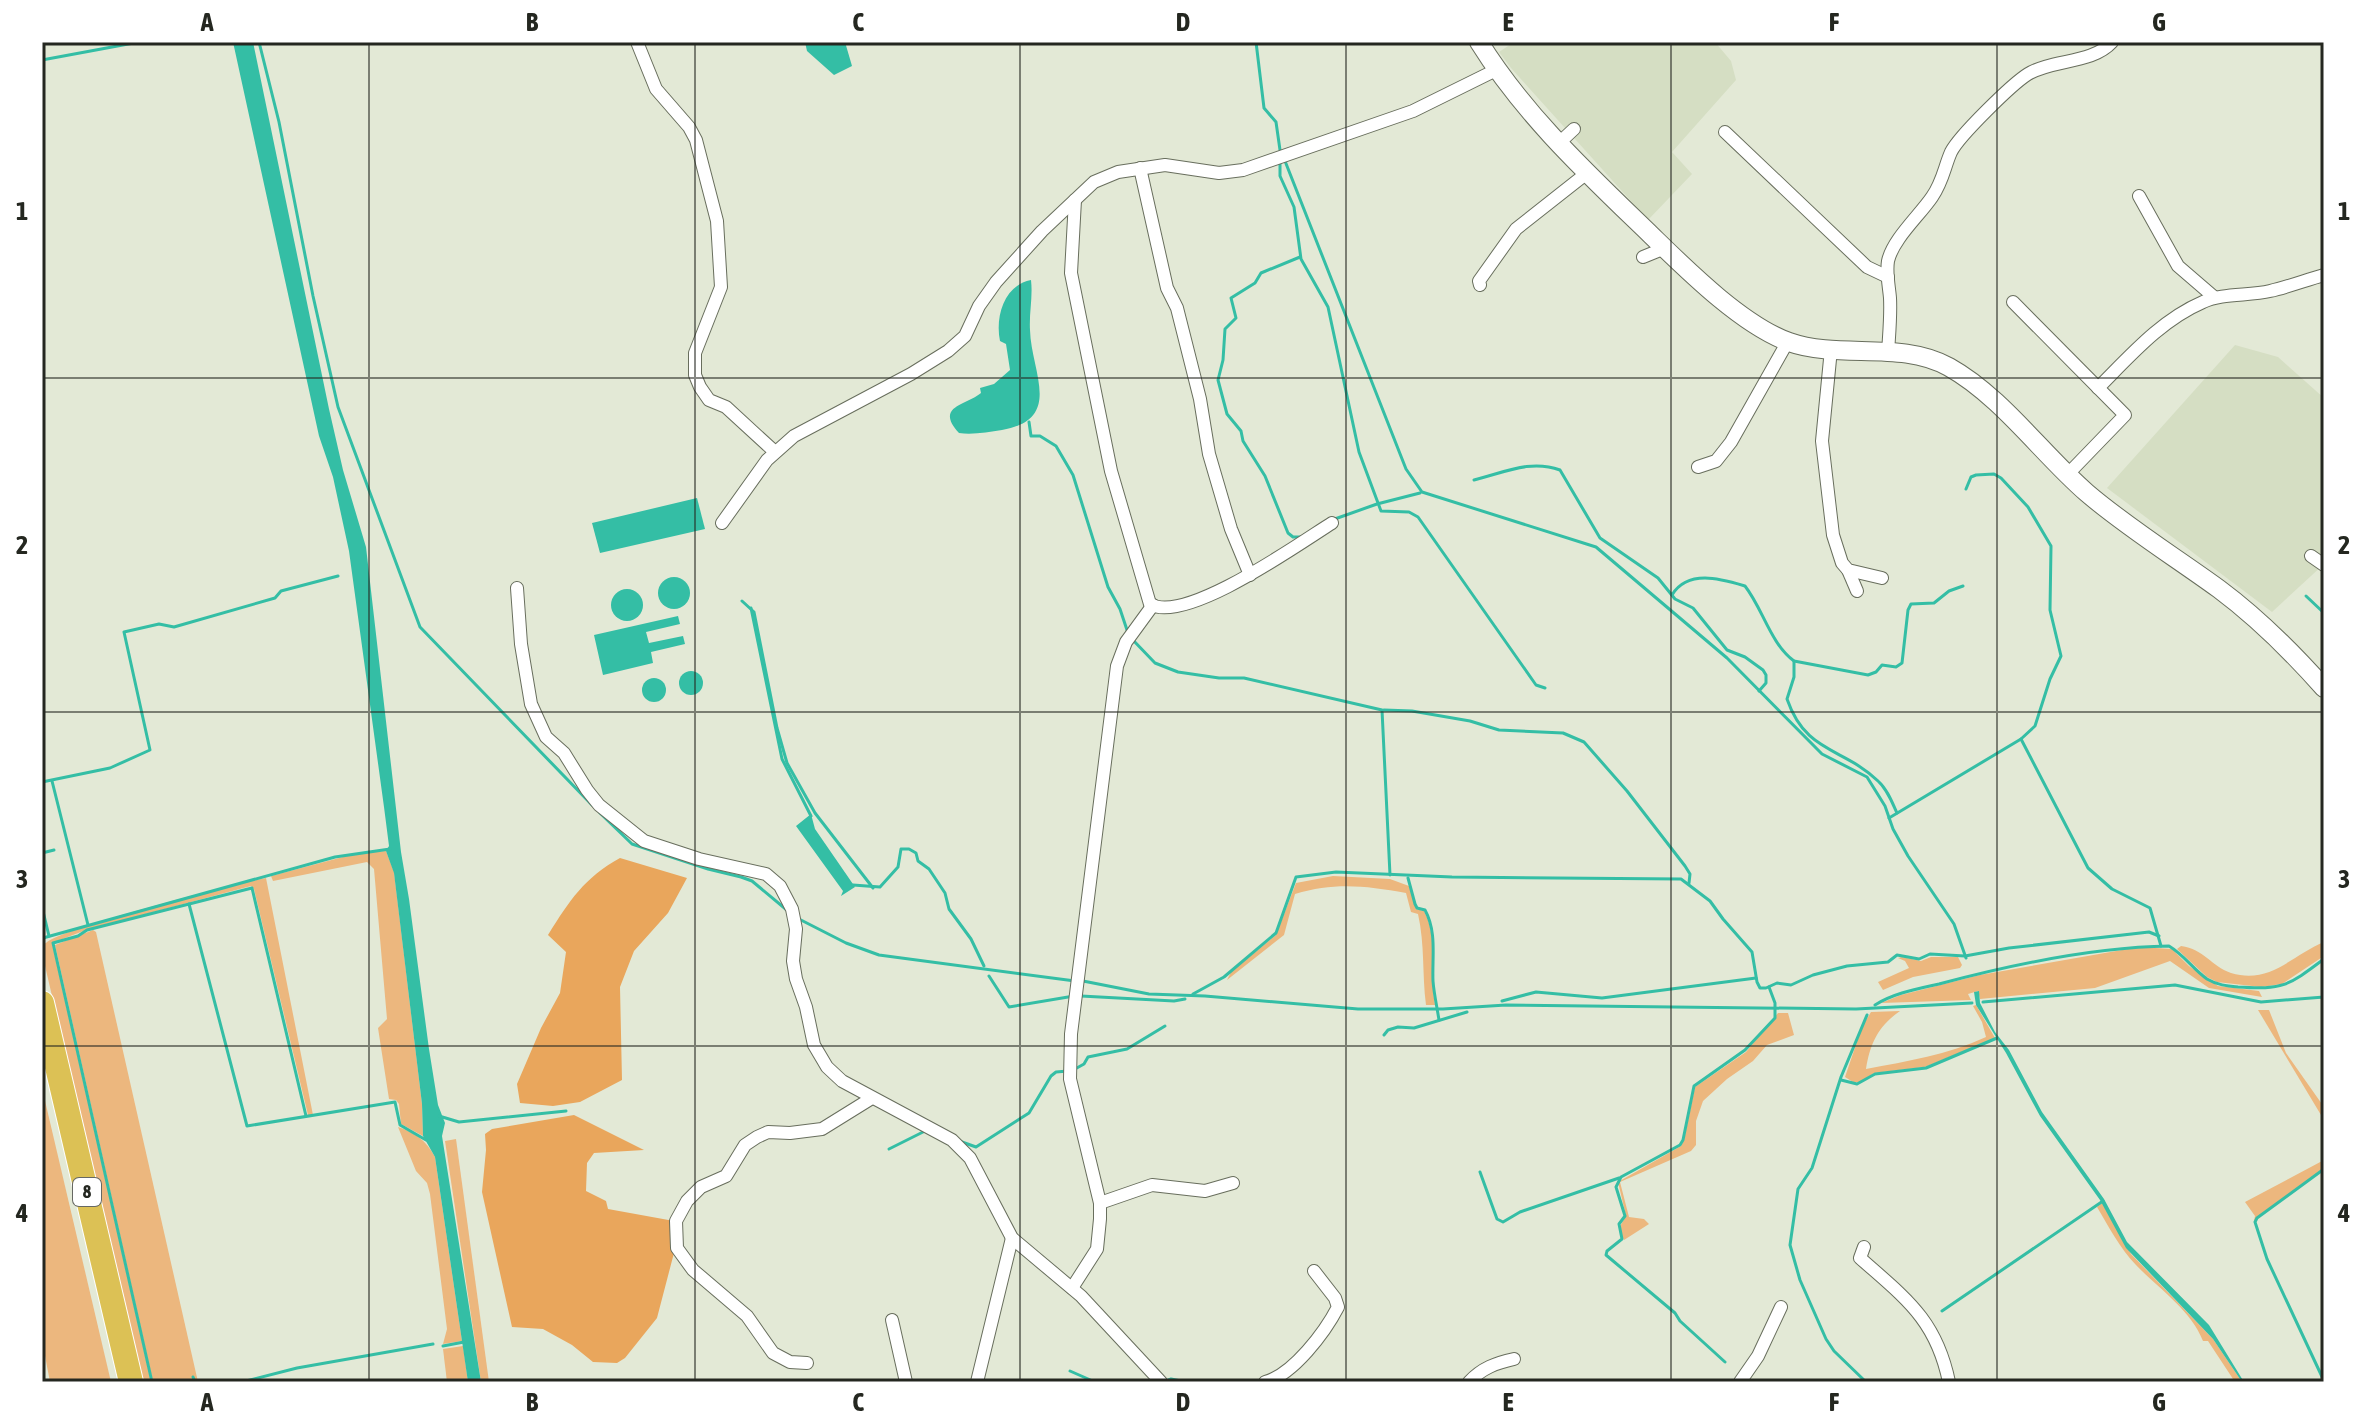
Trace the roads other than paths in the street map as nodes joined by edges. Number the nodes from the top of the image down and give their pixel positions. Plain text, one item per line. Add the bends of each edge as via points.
1 (637, 42) edge
2 (1479, 42) edge
3 (2112, 42) edge
4 (1496, 70) junction
5 (1574, 129) dead end
6 (1725, 132) dead end
7 (1558, 144) junction
8 (1140, 168) junction
9 (1587, 173) junction
10 (2139, 196) dead end
11 (1075, 200) junction
12 (1665, 248) junction
13 (1643, 257) dead end
14 (2324, 275) edge
15 (1888, 277) junction
16 (1480, 285) dead end
17 (2214, 297) junction
18 (2013, 302) dead end
19 (1788, 341) junction
20 (1831, 349) junction
21 (1888, 353) junction
22 (2098, 388) junction
23 (775, 452) junction
24 (1698, 467) dead end
25 (2068, 474) junction
26 (722, 523) dead end
27 (1332, 523) dead end
28 (2311, 556) dead end
29 (2324, 565) edge
30 (1848, 570) junction
31 (1250, 575) junction
32 (1882, 578) dead end
33 (517, 588) dead end
34 (1857, 591) dead end
35 (1153, 605) junction
36 (2324, 688) edge
37 (42, 1003) edge
38 (42, 1055) edge
39 (872, 1098) junction
40 (1233, 1183) dead end
41 (1100, 1203) junction
42 (1012, 1238) junction
43 (1864, 1247) dead end
44 (1314, 1271) dead end
45 (1072, 1288) junction
46 (1781, 1307) dead end
47 (892, 1320) dead end
48 (1514, 1359) dead end
49 (807, 1363) dead end
50 (119, 1382) edge
51 (131, 1382) edge
52 (906, 1382) edge
53 (977, 1382) edge
54 (1161, 1382) edge
55 (1265, 1382) edge
56 (1469, 1382) edge
57 (1740, 1382) edge
58 (1949, 1382) edge

1 - 23 street via 656,89 696,140 717,221 721,287 695,353 695,375 709,400 726,407
2 - 4 street
3 - 15 street via 2093,54 2025,76 1959,139 1944,179 1896,242
4 - 7 street
4 - 8 street via 1413,111 1243,170
5 - 7 street
6 - 15 street via 1867,267
7 - 9 street
8 - 11 street via 1094,182
8 - 31 street via 1167,288 1200,399 1209,454
9 - 12 street
9 - 16 street via 1516,229
10 - 17 street via 2178,266
11 - 23 street via 996,282 965,336 948,351 794,436
11 - 35 street via 1071,273 1089,372 1111,471
12 - 13 street
12 - 19 street via 1720,297
14 - 17 street via 2272,291
15 - 21 street
17 - 22 street via 2157,328
18 - 22 street
19 - 20 street
19 - 24 street via 1731,442 1716,461
20 - 21 street
20 - 30 street via 1823,465 1833,535
21 - 25 street via 1934,359 1951,368
22 - 25 street via 2125,415
23 - 26 street
25 - 36 street via 2261,622
27 - 31 street
28 - 29 street
30 - 32 street
30 - 34 street
31 - 35 street via 1206,597 1168,607
33 - 39 street via 531,704 546,737 564,753 599,805 644,841 766,874 780,886 792,909 793,961 814,1045 842,1081
35 - 41 street via 1126,642 1117,666 1071,1034 1070,1079
37 - 51 highway, 8
38 - 50 highway, 8
39 - 42 street via 962,1148
39 - 49 street via 822,1129 757,1137 745,1145 726,1176 694,1194 676,1221 677,1248 693,1270 747,1316 773,1353
40 - 41 street via 1205,1191 1152,1185
41 - 45 street via 1097,1249
42 - 45 street
42 - 53 street
43 - 58 street via 1860,1258 1925,1319
44 - 55 street via 1338,1307 1292,1366
45 - 54 street
46 - 57 street
47 - 52 street
48 - 56 street via 1480,1371

